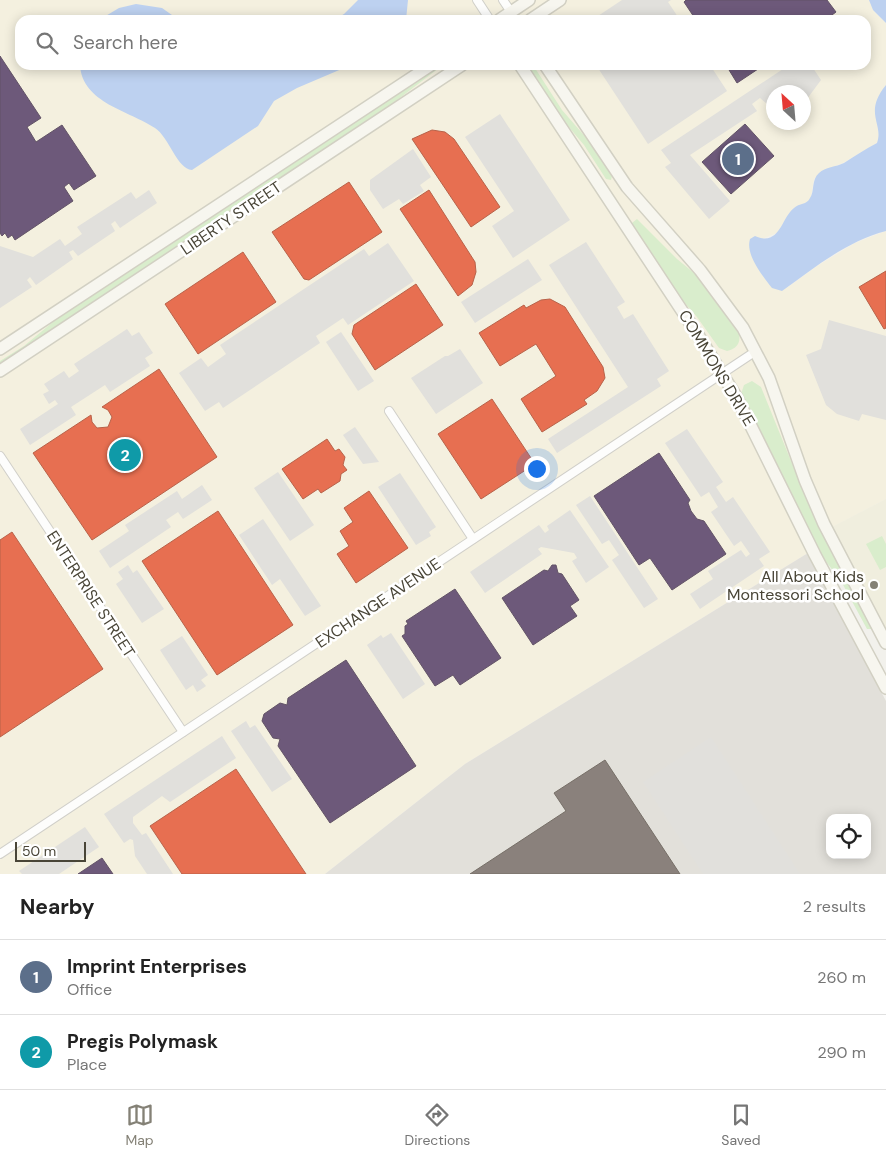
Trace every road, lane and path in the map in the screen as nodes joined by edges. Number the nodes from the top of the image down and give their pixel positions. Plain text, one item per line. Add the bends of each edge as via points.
1 (477, 0) edge
2 (503, 0) edge
3 (529, 0) edge
4 (560, 0) edge
5 (487, 15) edge
6 (513, 15) edge
7 (515, 15) edge
8 (538, 15) edge
9 (423, 70) edge
10 (454, 70) edge
11 (523, 70) edge
12 (549, 70) edge
13 (0, 349) edge
14 (756, 351) junction
15 (0, 371) edge
16 (723, 373) junction
17 (388, 411) dead end
18 (0, 456) edge
19 (473, 539) junction
20 (886, 643) edge
21 (886, 688) edge
22 (183, 732) junction
23 (0, 854) edge

1 - 5 street
2 - 6 street
3 - 7 street
4 - 8 street
9 - 13 street, LIBERTY STREET
10 - 15 street, LIBERTY STREET
11 - 16 street, COMMONS DRIVE
12 - 14 street, COMMONS DRIVE via 627,187 721,297
14 - 16 street, EXCHANGE AVENUE
14 - 20 street, COMMONS DRIVE via 813,498
16 - 19 street, EXCHANGE AVENUE
16 - 21 street, COMMONS DRIVE
17 - 19 street
18 - 22 street, ENTERPRISE STREET
19 - 22 street, EXCHANGE AVENUE
22 - 23 street, EXCHANGE AVENUE

